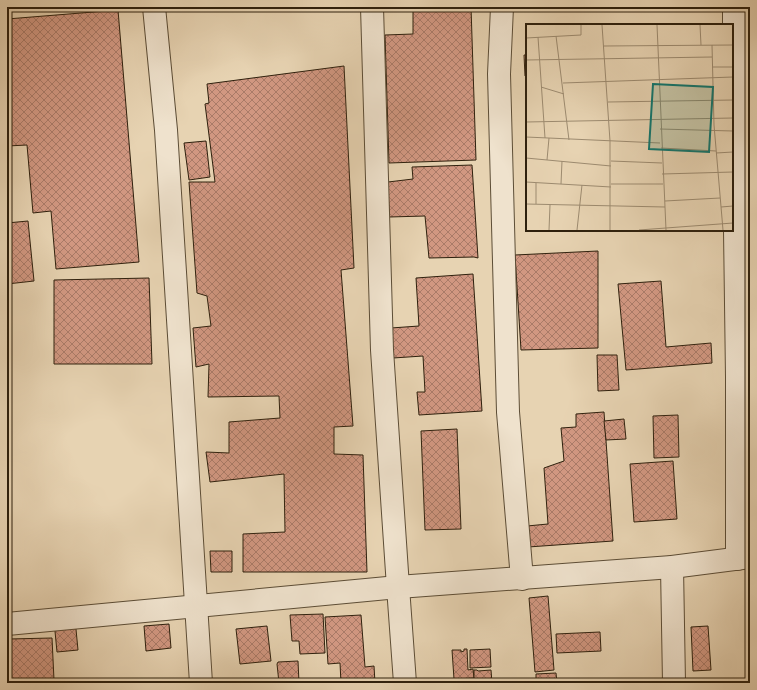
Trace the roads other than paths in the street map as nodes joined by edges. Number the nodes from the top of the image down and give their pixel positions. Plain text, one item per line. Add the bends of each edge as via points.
1 (154, 7) edge
2 (372, 7) edge
3 (502, 7) edge
4 (734, 7) edge
5 (743, 558) edge
6 (672, 567) junction
7 (522, 579) junction
8 (398, 587) junction
9 (197, 607) junction
10 (7, 624) edge
11 (201, 683) edge
12 (405, 683) edge
13 (674, 683) edge

1 - 9 street via 166,130
2 - 8 street via 382,350
3 - 7 street via 499,74 508,412
4 - 5 street via 737,377
5 - 6 street
6 - 7 street
6 - 13 street
7 - 8 street
8 - 9 street
8 - 12 street
9 - 10 street
9 - 11 street

